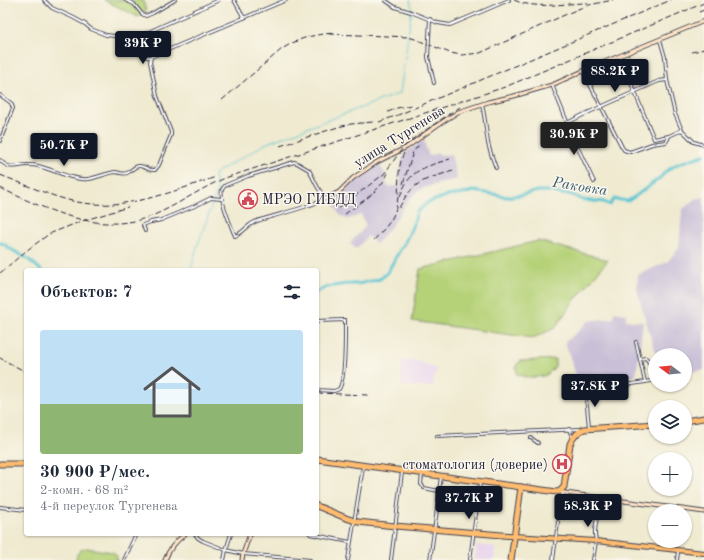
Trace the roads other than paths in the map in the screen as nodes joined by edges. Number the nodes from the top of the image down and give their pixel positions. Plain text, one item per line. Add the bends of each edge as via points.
1 (44, 0) edge
2 (125, 0) edge
3 (175, 0) edge
4 (219, 0) edge
5 (234, 0) edge
6 (286, 0) edge
7 (385, 0) edge
8 (509, 0) edge
9 (244, 18) junction
10 (430, 19) junction
11 (704, 21) edge
12 (660, 40) junction
13 (141, 43) junction
14 (620, 56) junction
15 (151, 57) junction
16 (583, 71) junction
17 (667, 80) junction
18 (434, 82) dead end
19 (552, 85) junction
20 (635, 91) junction
21 (0, 95) edge
22 (482, 104) junction
23 (600, 107) junction
24 (567, 123) junction
25 (682, 130) junction
26 (669, 136) junction
27 (0, 140) edge
28 (704, 145) edge
29 (0, 160) edge
30 (496, 168) dead end
31 (594, 182) dead end
32 (329, 197) joint
33 (222, 199) junction
34 (325, 200) junction
35 (145, 230) dead end
36 (319, 321) edge
37 (636, 342) dead end
38 (640, 359) junction
39 (645, 382) junction
40 (319, 390) edge
41 (704, 418) edge
42 (692, 420) edge
43 (648, 424) edge
44 (569, 429) junction
45 (584, 429) junction
46 (437, 436) dead end
47 (531, 438) dead end
48 (572, 439) junction
49 (538, 443) dead end
50 (319, 459) edge
51 (0, 464) edge
52 (24, 464) edge
53 (363, 466) junction
54 (402, 471) junction
55 (422, 473) junction
56 (441, 476) junction
57 (480, 482) junction
58 (521, 487) junction
59 (563, 490) junction
60 (439, 491) junction
61 (600, 498) junction
62 (0, 507) edge
63 (319, 507) edge
64 (560, 508) dead end
65 (24, 510) edge
66 (704, 512) edge
67 (354, 521) junction
68 (558, 522) dead end
69 (395, 526) junction
70 (434, 529) junction
71 (474, 532) junction
72 (135, 536) edge
73 (183, 536) edge
74 (196, 536) edge
75 (230, 536) edge
76 (249, 536) edge
77 (319, 536) edge
78 (514, 536) junction
79 (555, 538) junction
80 (596, 541) junction
81 (350, 542) junction
82 (226, 550) junction
83 (679, 550) junction
84 (704, 553) edge
85 (243, 554) junction
86 (124, 560) edge
87 (165, 560) edge
88 (224, 560) edge
89 (242, 560) edge
90 (300, 560) edge
91 (310, 560) edge
92 (348, 560) edge
93 (391, 560) edge
94 (430, 560) edge
95 (470, 560) edge
96 (511, 560) edge
97 (553, 560) edge
98 (593, 560) edge
99 (677, 560) edge

1 - 13 street via 52,8 86,24 91,29 106,35 133,38
2 - 3 street via 134,4 144,16
4 - 13 street via 143,34
5 - 9 street
6 - 9 street
7 - 10 street via 395,7
8 - 10 street via 451,24 438,23
9 - 15 street
10 - 18 street via 428,57
11 - 12 street, улица Тургенева
12 - 14 street, улица Тургенева
12 - 17 street
13 - 15 street via 144,56
14 - 16 street, улица Тургенева
14 - 20 street
15 - 29 street via 156,92 171,132 156,169 153,171 140,166 125,174 117,172 88,179 29,164 11,166
16 - 19 street, улица Тургенева
16 - 23 street
17 - 20 street
17 - 25 street via 673,109
19 - 22 street, улица Тургенева
19 - 24 street
20 - 23 street
20 - 26 street via 654,139
21 - 27 street via 11,103 13,108
22 - 30 street via 491,156
22 - 32 street, улица Тургенева via 454,114 407,147 353,178 339,192
23 - 24 street
23 - 26 street via 622,148 627,152 666,142
24 - 31 street
25 - 26 street
25 - 28 street via 694,142
32 - 34 street, улица Тургенева
33 - 34 street, улица Тургенева via 234,236 258,221
33 - 34 street via 222,190 226,185 294,162 309,170
33 - 35 street via 211,198 143,225
36 - 40 street via 345,320 342,386 334,391
37 - 38 street
38 - 39 street
38 - 39 street via 647,359 653,375 651,381
39 - 45 street via 584,390 587,406
41 - 42 highway
43 - 45 highway
44 - 45 street
44 - 46 street
44 - 48 street
45 - 48 highway
47 - 49 street
48 - 59 highway
50 - 53 highway
51 - 52 highway
53 - 54 highway
53 - 67 street
54 - 55 highway
54 - 69 street
55 - 56 highway
55 - 60 street via 421,484 424,488
56 - 57 highway
56 - 60 street
57 - 58 highway
57 - 71 street
58 - 59 highway via 557,492
58 - 78 highway
59 - 61 street
59 - 64 street
60 - 70 street
61 - 66 street
61 - 80 street via 595,530
62 - 65 street
63 - 67 highway
67 - 69 highway
67 - 81 street
68 - 79 street
69 - 70 highway
69 - 93 street
70 - 71 highway
70 - 94 street
71 - 78 highway
71 - 95 street
72 - 86 street
73 - 87 street
74 - 82 street
75 - 82 street
76 - 85 street
77 - 81 street
78 - 79 main road
78 - 96 highway
79 - 80 main road
79 - 97 street
80 - 83 main road
80 - 98 street
81 - 92 street
82 - 85 street
82 - 88 street
83 - 84 main road
83 - 99 street
85 - 89 street
85 - 90 street
90 - 91 street

